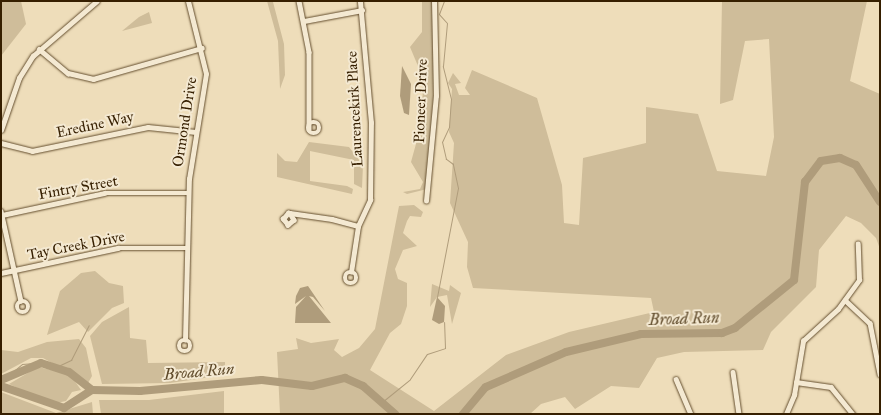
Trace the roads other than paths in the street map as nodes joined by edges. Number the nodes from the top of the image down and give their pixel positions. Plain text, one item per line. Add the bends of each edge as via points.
1 (97, 1) edge
2 (188, 1) edge
3 (299, 1) edge
4 (360, 1) edge
5 (434, 1) edge
6 (362, 10) junction
7 (304, 20) junction
8 (202, 48) junction
9 (39, 49) junction
10 (308, 128) dead end
11 (1, 130) edge
12 (196, 132) junction
13 (1, 144) edge
14 (188, 192) junction
15 (426, 201) dead end
16 (2, 213) edge
17 (290, 214) dead end
18 (358, 226) junction
19 (858, 244) dead end
20 (187, 248) junction
21 (14, 270) junction
22 (350, 272) dead end
23 (1, 273) edge
24 (845, 300) junction
25 (21, 301) dead end
26 (185, 340) dead end
27 (732, 372) dead end
28 (880, 374) edge
29 (676, 379) dead end
30 (796, 382) junction
31 (691, 414) edge
32 (739, 414) edge
33 (786, 414) edge
34 (853, 414) edge

1 - 9 street
2 - 8 street, Ormond Drive
3 - 7 street
4 - 6 street, Laurencekirk Place
5 - 15 street, Pioneer Drive via 436,96
6 - 7 street
6 - 18 street, Laurencekirk Place via 364,85 371,123 370,194
7 - 10 street
8 - 9 street via 93,79 68,73
8 - 12 street, Ormond Drive via 206,74
9 - 11 street via 19,78
12 - 13 street, Eredine Way via 142,128 32,151
12 - 14 street, Ormond Drive
14 - 16 street, Fintry Street via 104,194
14 - 20 street, Ormond Drive
16 - 21 street
17 - 18 street
18 - 22 street, Laurencekirk Place
19 - 24 street via 859,280
20 - 21 street, Tay Creek Drive via 118,248
20 - 26 street, Ormond Drive
21 - 23 street, Tay Creek Drive
21 - 25 street
24 - 28 street via 870,323
24 - 30 street via 806,336
27 - 32 street
29 - 31 street
30 - 33 street
30 - 34 street via 832,388

